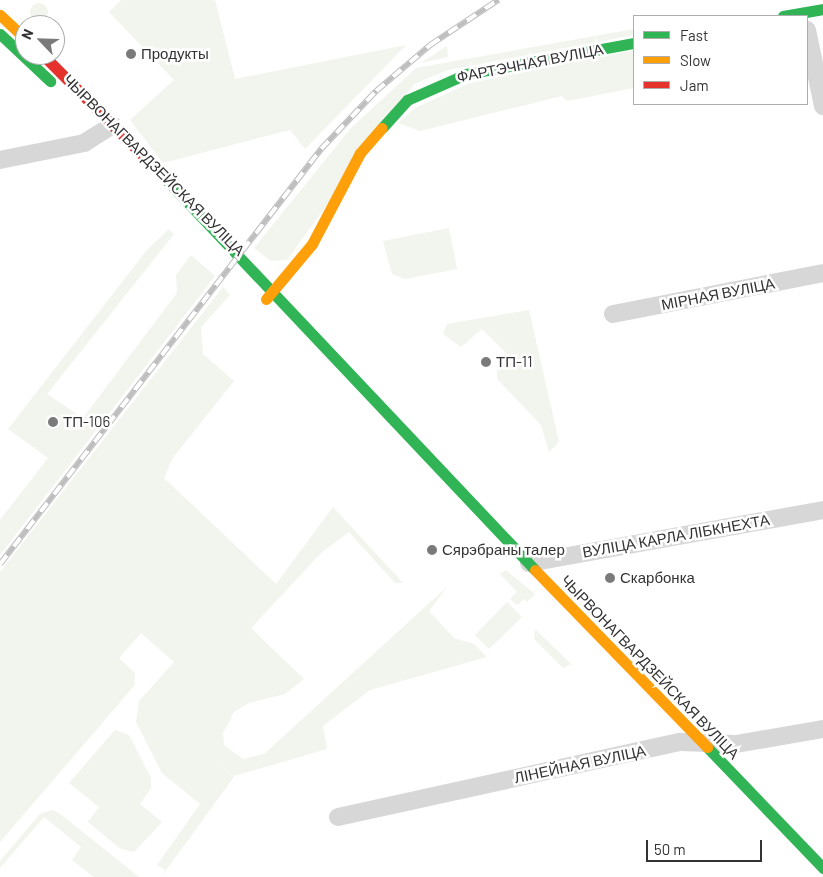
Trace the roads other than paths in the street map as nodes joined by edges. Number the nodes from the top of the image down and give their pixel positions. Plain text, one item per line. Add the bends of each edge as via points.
1 (823, 9) edge
2 (0, 15) edge
3 (803, 15) edge
4 (15, 29) edge
5 (0, 34) edge
6 (808, 35) edge
7 (633, 43) edge
8 (51, 65) edge
9 (823, 106) edge
10 (107, 133) junction
11 (0, 160) edge
12 (185, 219) dead end
13 (823, 273) edge
14 (274, 289) junction
15 (266, 299) junction
16 (290, 314) junction
17 (613, 314) dead end
18 (823, 510) edge
19 (529, 563) junction
20 (823, 728) edge
21 (704, 744) junction
22 (338, 817) dead end
23 (823, 868) edge

1 - 3 main road
2 - 4 main road
5 - 10 main road, ЧЫРВОНАГВАРДЗЕЙСКАЯ ВУЛІЦА
6 - 9 street
7 - 14 main road, ФАРТЭЧНАЯ ВУЛІЦА via 466,74 407,100 360,153 312,244
8 - 10 main road, ЧЫРВОНАГВАРДЗЕЙСКАЯ ВУЛІЦА
10 - 11 street via 84,143
10 - 14 main road, ЧЫРВОНАГВАРДЗЕЙСКАЯ ВУЛІЦА
12 - 15 main road, ЧЫРВОНАГВАРДЗЕЙСКАЯ ВУЛІЦА
13 - 17 street, МІРНАЯ ВУЛІЦА
14 - 15 main road, ФАРТЭЧНАЯ ВУЛІЦА
14 - 16 main road, ЧЫРВОНАГВАРДЗЕЙСКАЯ ВУЛІЦА
15 - 16 main road, ЧЫРВОНАГВАРДЗЕЙСКАЯ ВУЛІЦА
16 - 19 main road, ЧЫРВОНАГВАРДЗЕЙСКАЯ ВУЛІЦА
18 - 19 street, ВУЛІЦА КАРЛА ЛІБКНЕХТА
19 - 21 main road, ЧЫРВОНАГВАРДЗЕЙСКАЯ ВУЛІЦА
20 - 21 street, ЛІНЕЙНАЯ ВУЛІЦА via 736,744
21 - 22 street, ЛІНЕЙНАЯ ВУЛІЦА via 680,742
21 - 23 main road, ЧЫРВОНАГВАРДЗЕЙСКАЯ ВУЛІЦА

